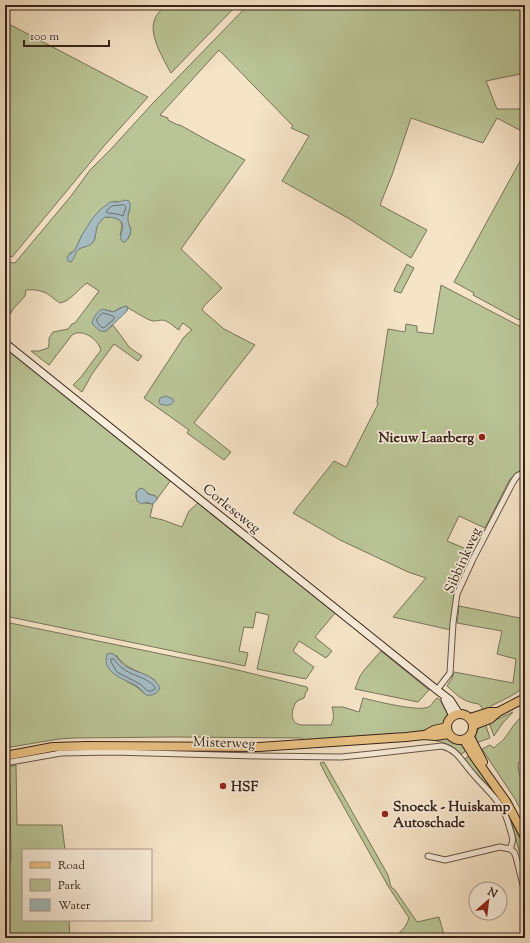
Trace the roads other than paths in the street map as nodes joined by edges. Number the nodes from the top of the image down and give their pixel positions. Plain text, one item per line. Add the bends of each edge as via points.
1 (5, 343) edge
2 (525, 472) edge
3 (440, 692) junction
4 (525, 698) edge
5 (456, 715) junction
6 (472, 722) junction
7 (448, 730) junction
8 (467, 738) junction
9 (5, 756) edge
10 (5, 763) edge
11 (525, 837) edge
12 (510, 849) junction
13 (428, 856) dead end
14 (525, 893) edge

1 - 3 main road, Corleseweg
2 - 3 street, Sibbinkweg via 512,482 457,594 450,673
3 - 5 main road, Corleseweg via 450,700
4 - 6 main road via 498,712 489,712
5 - 6 main road via 463,714
5 - 7 main road via 448,723
6 - 8 main road via 473,732
7 - 8 main road via 455,740
7 - 9 main road, Misterweg via 434,730 424,735 398,738 259,747 53,747
8 - 11 main road via 473,755 507,803
10 - 12 street, Misterweg via 62,753 341,757 442,746 455,752 500,803 508,819 513,841
12 - 13 street via 500,848 445,860
12 - 14 street via 516,856

